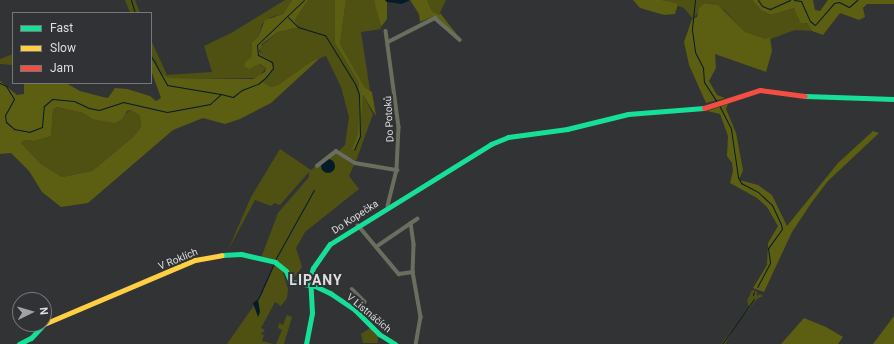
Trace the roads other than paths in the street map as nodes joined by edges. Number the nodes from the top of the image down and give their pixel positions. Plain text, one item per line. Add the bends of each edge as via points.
1 (386, 31) dead end
2 (460, 40) dead end
3 (388, 42) junction
4 (894, 100) edge
5 (317, 166) dead end
6 (397, 170) junction
7 (388, 206) junction
8 (417, 219) dead end
9 (411, 223) junction
10 (358, 225) junction
11 (376, 247) junction
12 (413, 272) junction
13 (310, 285) junction
14 (352, 289) dead end
15 (356, 311) junction
16 (52, 320) edge
17 (37, 332) edge
18 (19, 344) edge
19 (306, 344) edge
20 (395, 344) edge
21 (416, 344) edge

1 - 3 street, Do Potoků
2 - 3 street via 435,18
3 - 6 street, Do Potoků via 398,114
4 - 7 street, Do Kopečka via 858,96 812,97 768,90 714,106 628,114 567,129 508,137 491,144
5 - 6 street via 336,152 355,163
6 - 7 street, Do Potoků
7 - 10 street, Do Kopečka
8 - 9 street
9 - 11 street
9 - 12 street via 414,245
10 - 11 street
10 - 13 street, Do Kopečka via 343,234 324,252 313,268
11 - 12 street via 399,274
12 - 21 street via 421,317
13 - 15 street, V Listnáčích via 330,293
13 - 16 street, V Roklích via 291,282 286,271 274,262 241,254 208,256
13 - 19 street, Do Kopečka via 312,314
14 - 15 street, V Listnáčích via 365,302
15 - 20 street, V Listnáčích via 379,334
17 - 18 street

